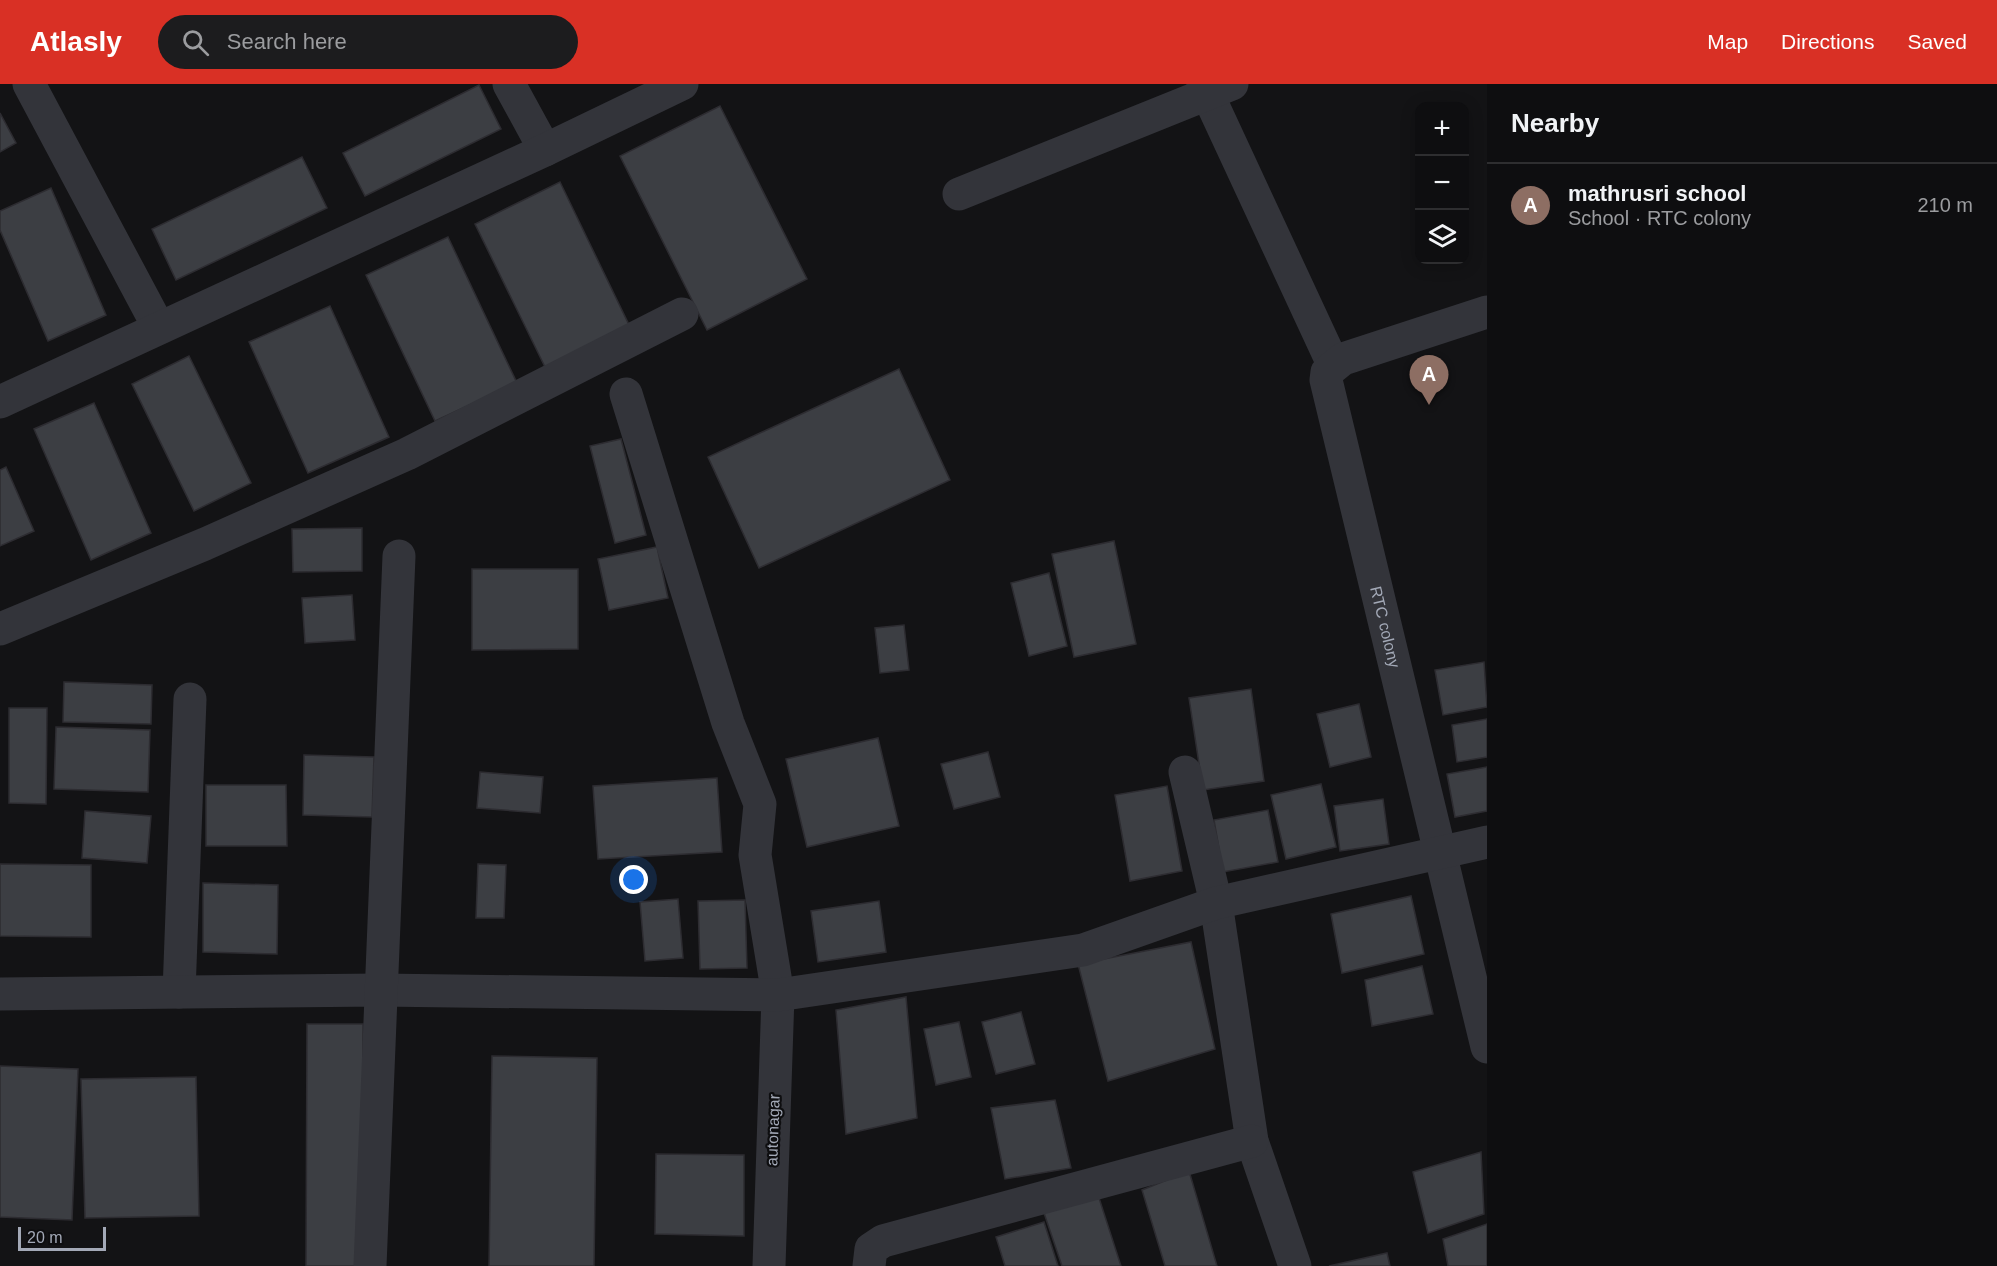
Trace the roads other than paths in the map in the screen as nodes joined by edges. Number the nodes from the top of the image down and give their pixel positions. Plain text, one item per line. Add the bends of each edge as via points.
1 (29, 84) edge
2 (509, 84) edge
3 (682, 84) edge
4 (1214, 88) edge
5 (545, 150) junction
6 (959, 194) dead end
7 (1487, 312) edge
8 (682, 314) dead end
9 (159, 328) junction
10 (1333, 364) junction
11 (626, 394) dead end
12 (0, 402) edge
13 (399, 556) dead end
14 (0, 629) edge
15 (190, 699) dead end
16 (1185, 771) dead end
17 (1487, 842) edge
18 (1438, 851) junction
19 (1216, 903) junction
20 (380, 990) junction
21 (179, 992) junction
22 (0, 994) edge
23 (778, 995) junction
24 (1487, 1047) edge
25 (1251, 1141) junction
26 (370, 1266) edge
27 (769, 1266) edge
28 (869, 1266) edge
29 (1295, 1266) edge

1 - 9 street
2 - 5 street
3 - 5 street
4 - 6 street
4 - 10 street
5 - 9 street
7 - 10 street
8 - 14 street via 407,454
9 - 12 street
10 - 18 street, RTC colony via 1326,380
11 - 23 street, autonagar via 728,723 760,804 755,855
13 - 20 street
15 - 21 street
16 - 19 street
17 - 18 street
18 - 19 street
18 - 24 street, RTC colony
19 - 23 street via 1083,950
19 - 25 street
20 - 21 street
20 - 23 street
20 - 26 street
21 - 22 street
23 - 27 street, autonagar
25 - 28 street via 883,1241 871,1249
25 - 29 street

